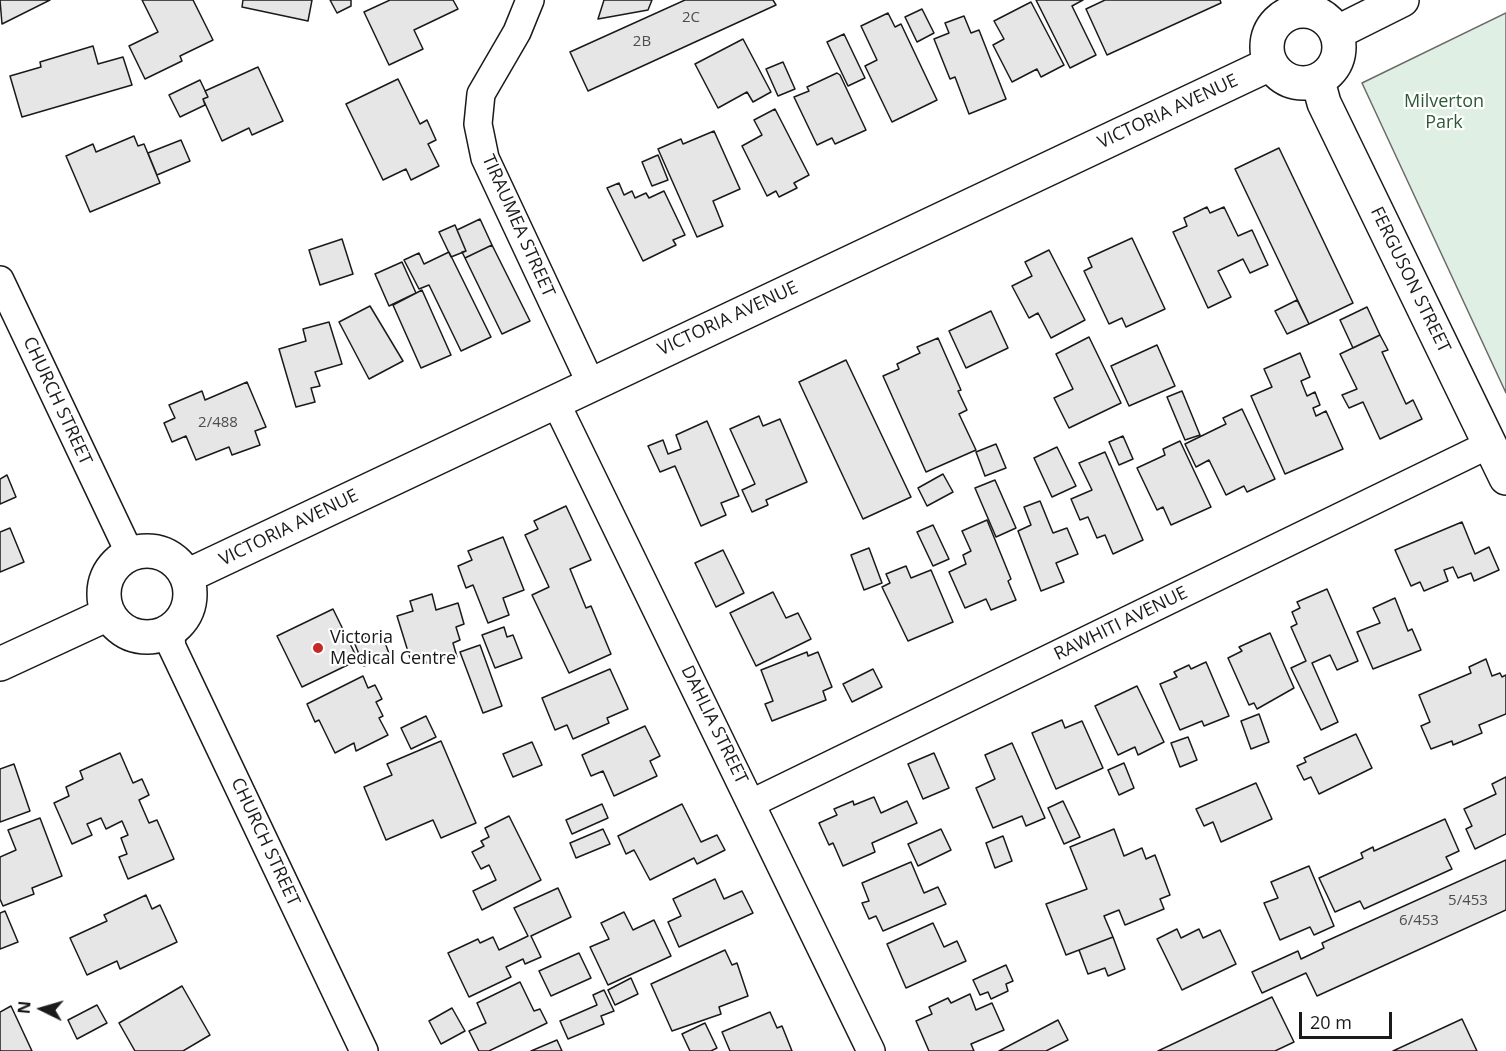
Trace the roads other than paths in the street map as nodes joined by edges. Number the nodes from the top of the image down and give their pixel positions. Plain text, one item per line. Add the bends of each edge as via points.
1 (530, 0) edge
2 (1402, 0) edge
3 (1284, 7) edge
4 (1336, 33) junction
5 (1270, 64) junction
6 (1318, 81) junction
7 (0, 280) edge
8 (591, 384) junction
9 (555, 401) junction
10 (1490, 444) junction
11 (1506, 478) edge
12 (130, 554) junction
13 (187, 576) junction
14 (108, 614) junction
15 (170, 631) junction
16 (0, 664) edge
17 (752, 803) junction
18 (364, 1051) edge
19 (871, 1051) edge

1 - 8 street, TIRAUMEA STREET via 482,94 478,124 485,158
2 - 4 street
3 - 4 street via 1320,15
3 - 5 street via 1267,40
4 - 6 street via 1336,61
5 - 6 street via 1291,82
5 - 8 street, VICTORIA AVENUE
6 - 10 street, FERGUSON STREET via 1324,103
7 - 12 street, CHURCH STREET
8 - 9 street, VICTORIA AVENUE
9 - 13 street, VICTORIA AVENUE
9 - 17 street, DAHLIA STREET
10 - 11 street, FERGUSON STREET
10 - 17 street, RAWHITI AVENUE
12 - 13 street via 156,551 174,560
12 - 14 street via 118,562 105,586
13 - 15 street via 188,606 180,623
14 - 15 street via 123,629 142,637
14 - 16 street
15 - 18 street, CHURCH STREET via 172,647
17 - 19 street, DAHLIA STREET

